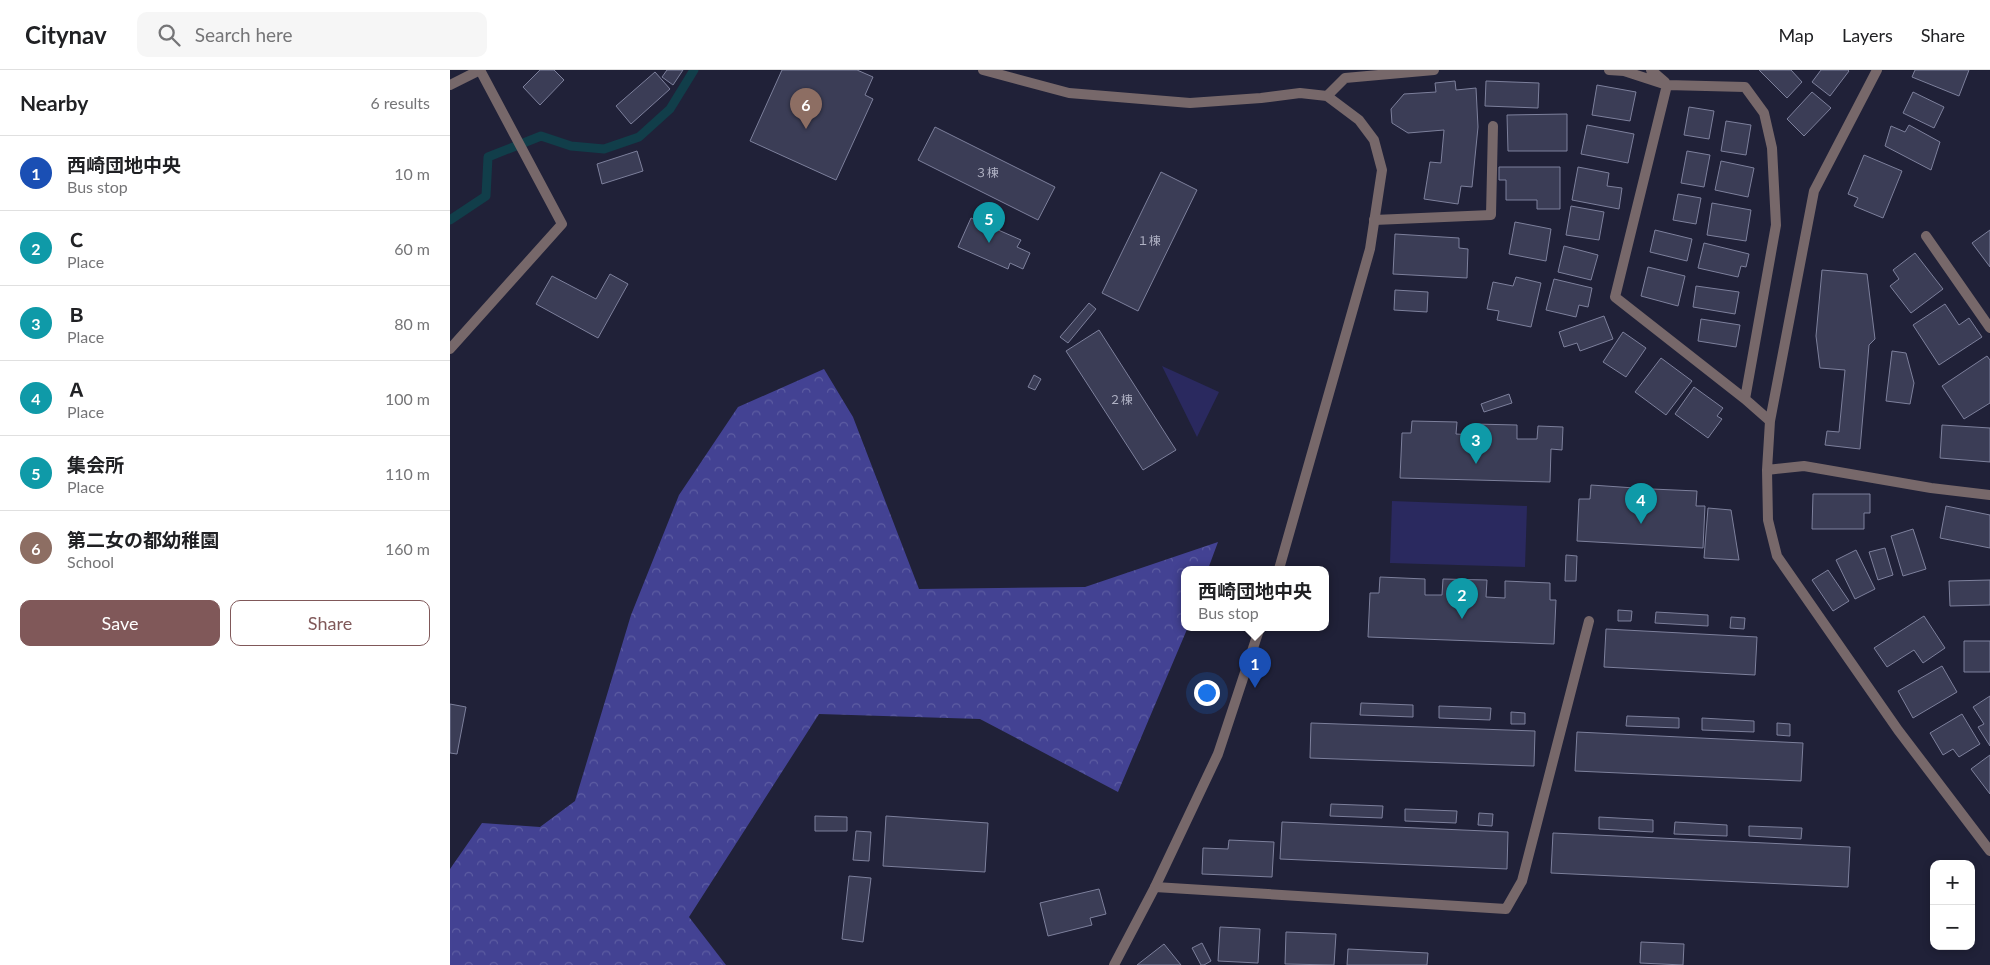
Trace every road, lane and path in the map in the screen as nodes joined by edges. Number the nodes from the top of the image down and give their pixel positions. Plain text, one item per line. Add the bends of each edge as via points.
1 (480, 70) edge
2 (983, 70) edge
3 (1434, 70) edge
4 (1609, 70) edge
5 (1651, 70) edge
6 (1877, 70) edge
7 (450, 85) edge
8 (1667, 85) junction
9 (1327, 96) junction
10 (1493, 126) dead end
11 (1374, 220) junction
12 (1926, 236) dead end
13 (1990, 328) edge
14 (450, 349) edge
15 (1745, 399) junction
16 (1770, 422) junction
17 (1767, 470) junction
18 (1990, 495) edge
19 (1280, 566) edge
20 (1590, 621) dead end
21 (1259, 631) edge
22 (1990, 851) edge
23 (1155, 887) junction
24 (1114, 965) edge

1 - 7 street
1 - 14 street via 562,224
2 - 9 street via 1069,93 1190,102 1300,93
3 - 9 street via 1345,78
4 - 8 street via 1624,71
5 - 8 street
6 - 16 street via 1814,190
8 - 15 street via 1615,297
8 - 15 street via 1745,87 1764,113 1772,148 1776,225
9 - 11 street via 1359,120 1374,140 1382,170
10 - 11 street via 1491,215
11 - 19 street via 1370,249
12 - 13 street
15 - 16 street
16 - 17 street
17 - 18 street via 1804,466
17 - 22 street via 1768,520 1777,556 1898,730
20 - 23 street via 1522,881 1506,909
21 - 23 street via 1218,754
23 - 24 street

